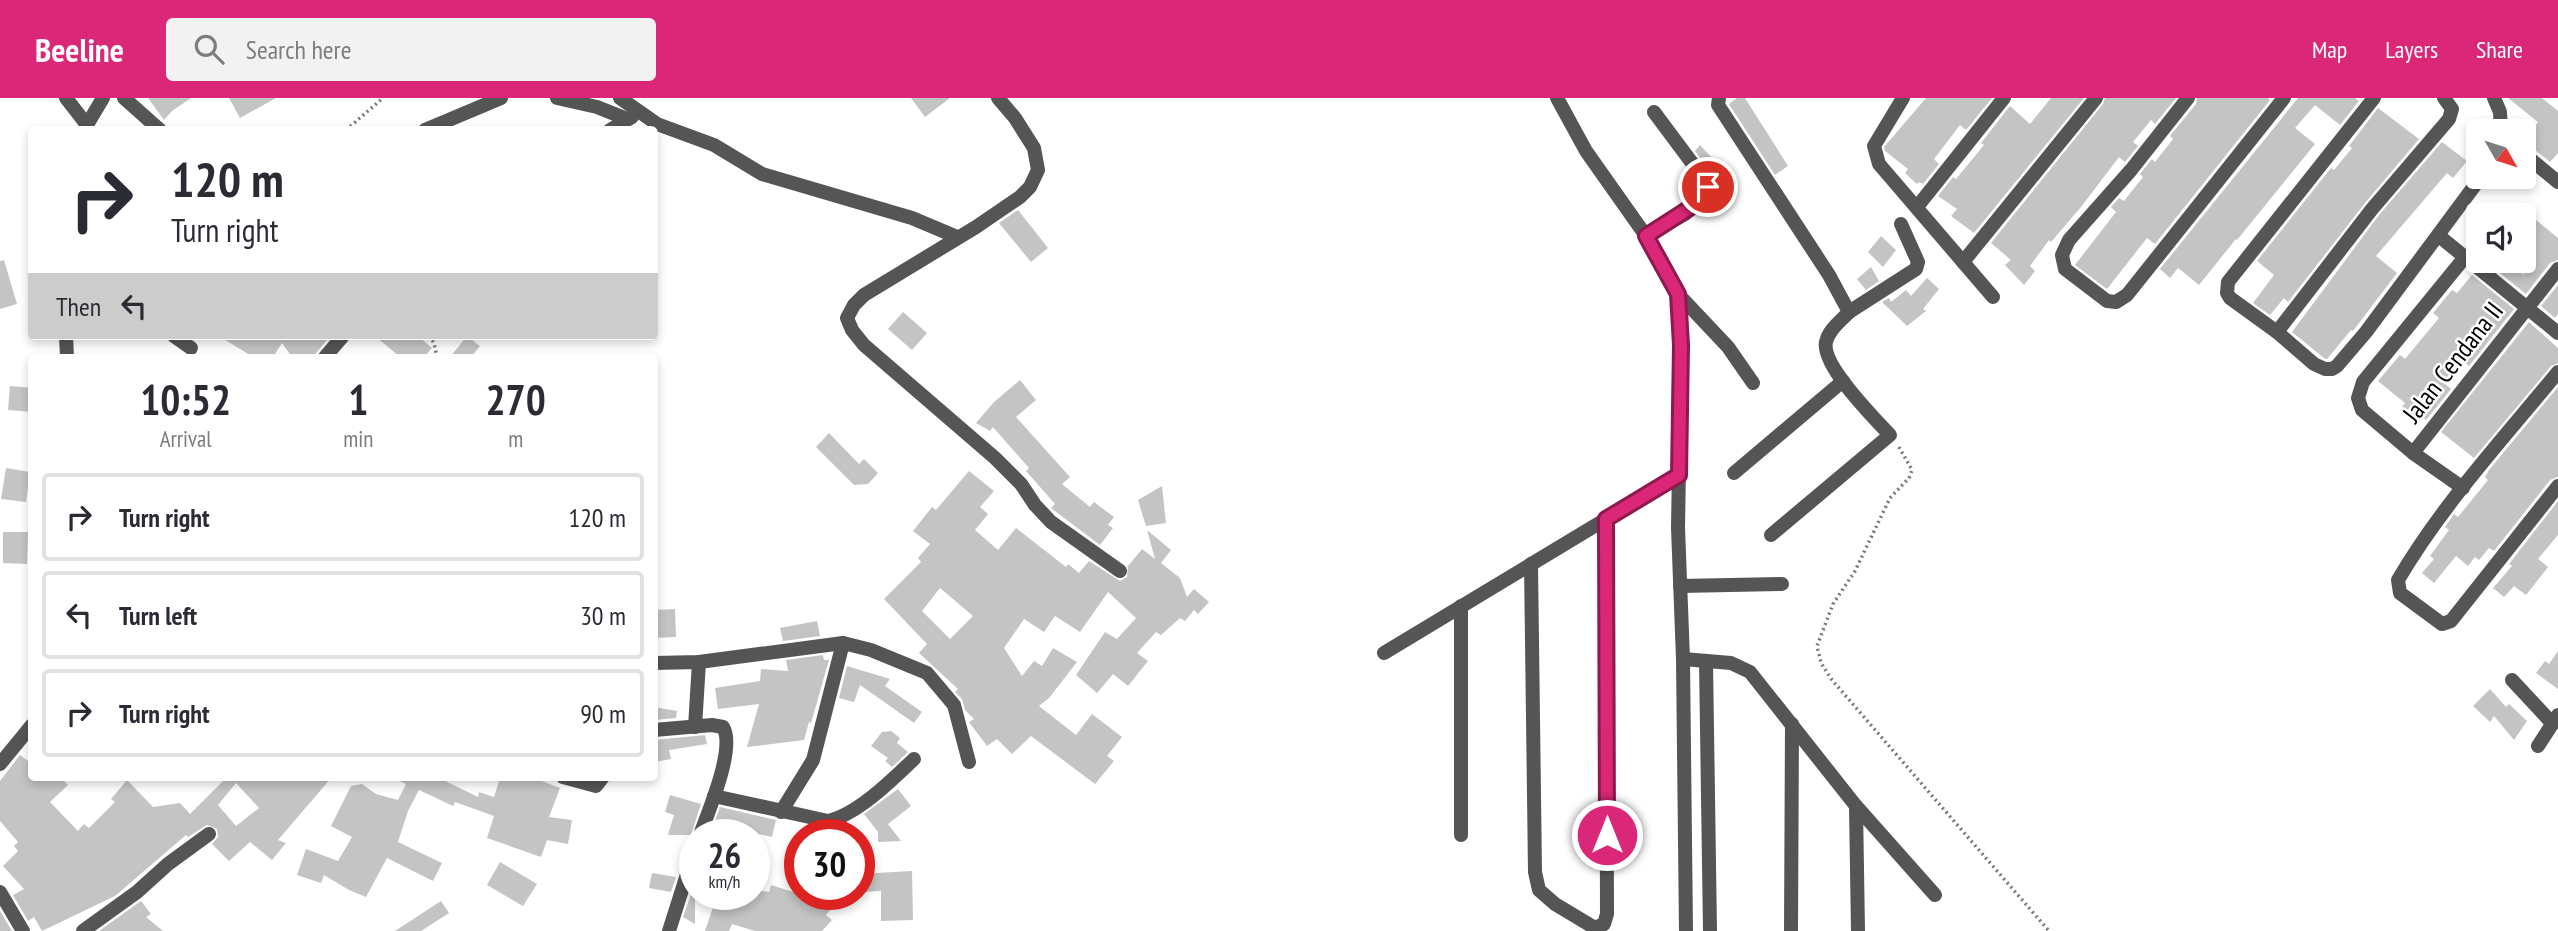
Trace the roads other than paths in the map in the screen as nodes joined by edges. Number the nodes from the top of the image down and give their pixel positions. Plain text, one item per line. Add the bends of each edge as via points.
1 (66, 98) edge
2 (103, 98) edge
3 (124, 98) edge
4 (501, 98) edge
5 (557, 98) edge
6 (620, 98) edge
7 (998, 98) edge
8 (1557, 98) edge
9 (1719, 98) edge
10 (1903, 98) edge
11 (2004, 98) edge
12 (2096, 98) edge
13 (2188, 98) edge
14 (2284, 98) edge
15 (2374, 98) edge
16 (2444, 98) edge
17 (2494, 98) edge
18 (1654, 112) dead end
19 (633, 116) junction
20 (2500, 119) edge
21 (84, 126) edge
22 (86, 126) edge
23 (156, 126) edge
24 (434, 126) edge
25 (617, 126) edge
26 (2536, 164) edge
27 (2558, 182) edge
28 (2472, 189) edge
29 (1917, 207) junction
30 (1901, 224) dead end
31 (1646, 236) junction
32 (2439, 236) junction
33 (957, 237) junction
34 (2465, 257) junction
35 (1964, 262) junction
36 (2558, 269) edge
37 (1678, 294) junction
38 (1993, 297) dead end
39 (2527, 307) junction
40 (1849, 312) junction
41 (2277, 332) junction
42 (2558, 333) edge
43 (180, 340) edge
44 (340, 340) edge
45 (191, 348) dead end
46 (328, 354) edge
47 (2558, 372) edge
48 (1843, 381) junction
49 (1753, 383) dead end
50 (2413, 453) junction
51 (1734, 472) dead end
52 (1679, 475) junction
53 (2558, 486) edge
54 (2463, 488) junction
55 (1606, 519) junction
56 (1771, 536) dead end
57 (1531, 564) junction
58 (1120, 571) dead end
59 (1782, 584) dead end
60 (1680, 586) junction
61 (1461, 606) junction
62 (843, 643) junction
63 (1384, 653) dead end
64 (1683, 659) junction
65 (1706, 661) junction
66 (699, 662) junction
67 (658, 663) edge
68 (2512, 680) dead end
69 (2555, 719) edge
70 (1792, 724) junction
71 (695, 727) junction
72 (28, 730) edge
73 (658, 730) edge
74 (2538, 746) dead end
75 (914, 760) dead end
76 (969, 762) dead end
77 (0, 764) edge
78 (578, 781) edge
79 (602, 781) edge
80 (714, 796) junction
81 (1856, 806) junction
82 (781, 812) junction
83 (706, 819) edge
84 (209, 834) dead end
85 (1461, 835) dead end
86 (0, 892) edge
87 (1935, 895) dead end
88 (679, 899) edge
89 (23, 931) edge
90 (83, 931) edge
91 (669, 931) edge
92 (1686, 931) edge
93 (1710, 931) edge
94 (1791, 931) edge
95 (1858, 931) edge

1 - 21 street
2 - 22 street
3 - 23 street
4 - 24 street
5 - 19 street
6 - 19 street
7 - 33 street via 1034,148 1038,170 1020,197
8 - 31 street via 1586,151
9 - 40 street via 1718,105
10 - 29 street via 1874,146 1879,164
11 - 29 street
12 - 35 street
13 - 14 street via 2069,240 2062,255 2065,269 2107,301 2116,302 2127,295
15 - 41 street via 2228,282 2230,298
16 - 41 street via 2452,109 2449,119
17 - 20 street
18 - 31 street via 1704,178 1708,194 1685,214
19 - 25 street
19 - 33 street via 714,145 762,174 912,218
26 - 27 street
28 - 32 street
29 - 35 street
30 - 40 street via 1918,262 1916,269
31 - 37 street
32 - 34 street
32 - 41 street via 2332,369 2314,364
33 - 58 street via 864,295 847,318 852,330 996,458 1051,522
34 - 39 street
34 - 50 street via 2363,382 2358,398 2362,410
35 - 38 street
36 - 39 street, Jalan Cendana II
37 - 49 street via 1728,347
37 - 52 street
39 - 42 street
39 - 50 street, Jalan Cendana II
40 - 48 street via 1830,331 1825,344
43 - 45 street
44 - 46 street
47 - 54 street
48 - 51 street
48 - 56 street via 1890,435
50 - 54 street
52 - 55 street
52 - 60 street
53 - 54 street via 2446,625 2400,593 2398,580
55 - 57 street
55 - 57 street via 1607,914 1604,924 1595,928 1539,890 1535,872
57 - 61 street
59 - 60 street
60 - 64 street
61 - 63 street
61 - 85 street
62 - 66 street
62 - 76 street via 927,673 954,705
62 - 82 street via 813,760
64 - 65 street
64 - 92 street
65 - 70 street via 1731,663 1749,671
65 - 93 street
66 - 67 street
66 - 71 street
68 - 69 street
69 - 74 street
70 - 81 street
70 - 94 street
71 - 73 street
71 - 80 street via 719,725 726,731
72 - 77 street
75 - 82 street via 840,819
78 - 79 street via 596,786
80 - 82 street
80 - 83 street
81 - 87 street
81 - 95 street
84 - 90 street
86 - 89 street
88 - 91 street

